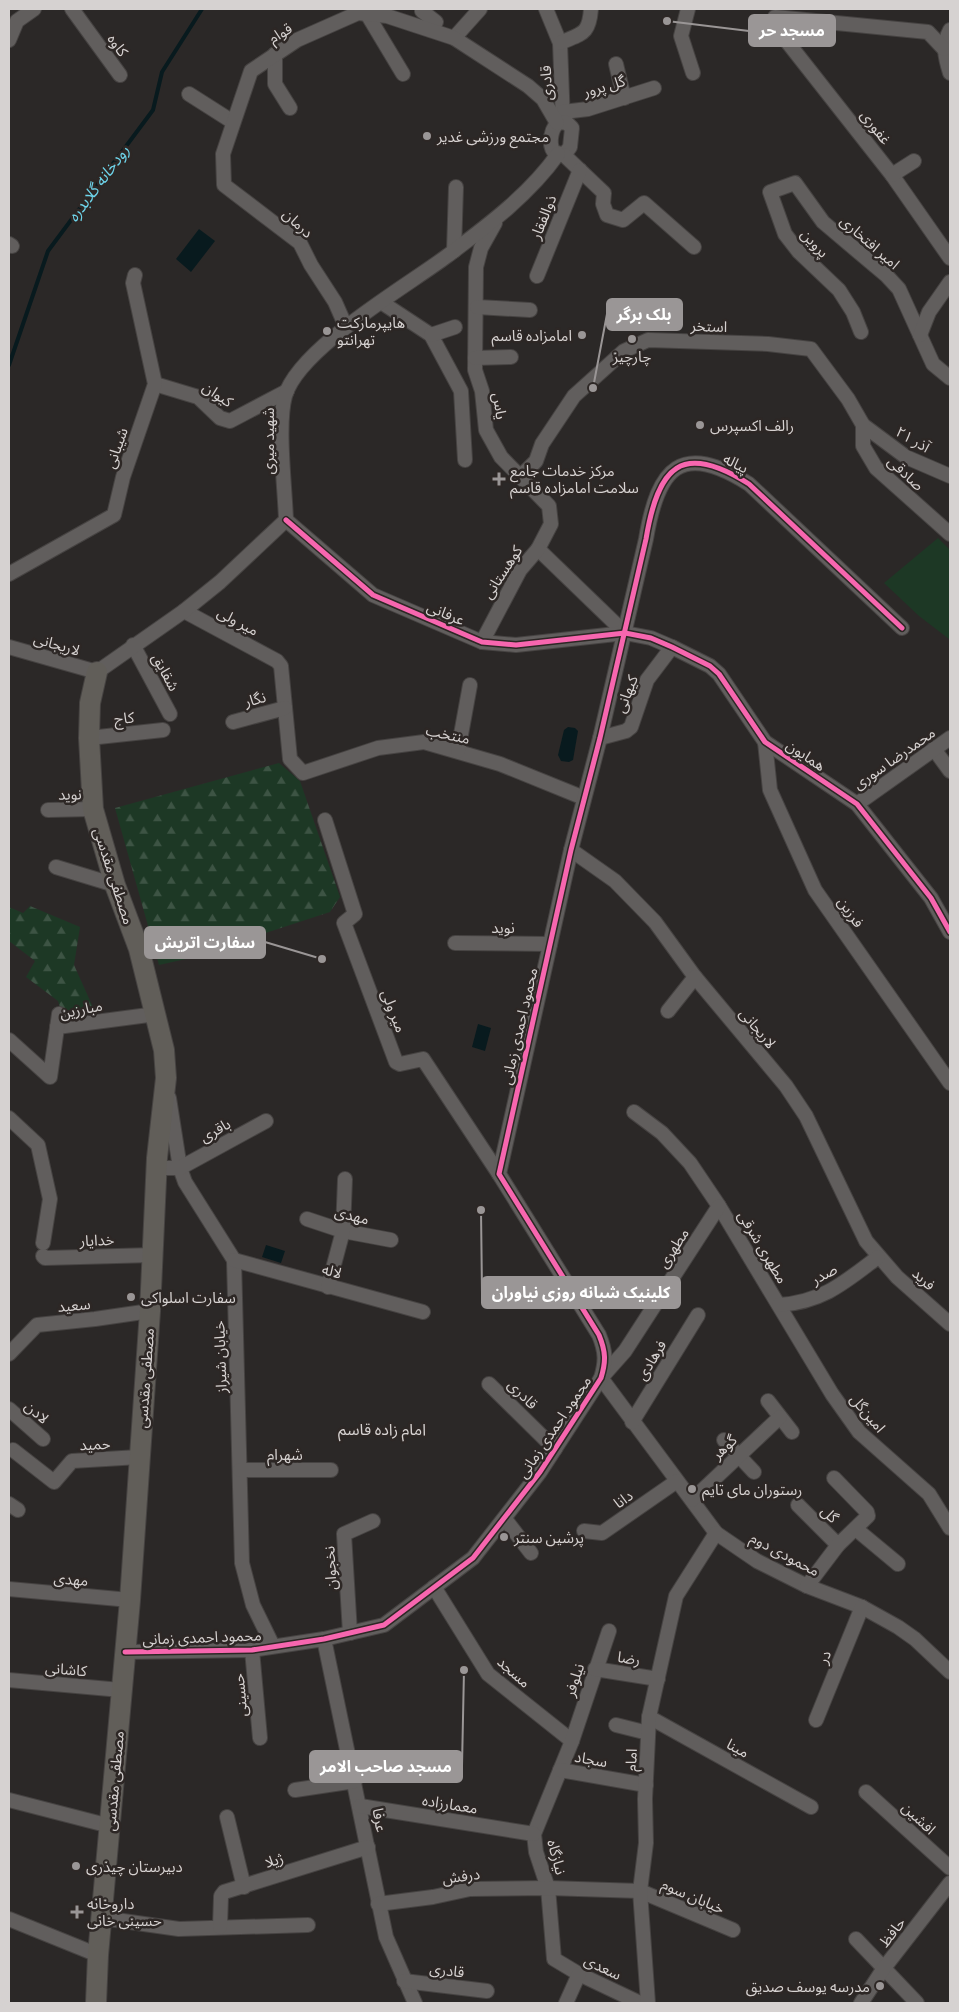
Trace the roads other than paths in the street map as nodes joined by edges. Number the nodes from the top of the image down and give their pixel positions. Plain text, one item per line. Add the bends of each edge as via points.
1 (26, 9) edge
2 (34, 9) edge
3 (72, 9) edge
4 (423, 9) edge
5 (480, 9) edge
6 (546, 9) edge
7 (590, 9) edge
8 (688, 9) edge
9 (359, 12) edge
10 (13, 16) edge
11 (431, 30) junction
12 (950, 30) edge
13 (454, 38) junction
14 (9, 40) edge
15 (560, 43) junction
16 (944, 50) junction
17 (276, 54) junction
18 (616, 64) dead end
19 (950, 72) edge
20 (693, 73) dead end
21 (403, 74) dead end
22 (120, 75) dead end
23 (654, 88) dead end
24 (189, 94) dead end
25 (624, 98) junction
26 (290, 108) dead end
27 (561, 119) junction
28 (233, 122) junction
29 (561, 155) junction
30 (914, 161) dead end
31 (580, 170) junction
32 (892, 175) junction
33 (794, 183) joint
34 (224, 185) joint
35 (456, 187) dead end
36 (499, 216) junction
37 (694, 247) dead end
38 (454, 251) junction
39 (950, 258) edge
40 (136, 275) dead end
41 (537, 276) dead end
42 (950, 282) edge
43 (381, 302) junction
44 (477, 306) junction
45 (530, 310) dead end
46 (346, 327) junction
47 (455, 327) dead end
48 (861, 332) dead end
49 (920, 335) junction
50 (431, 336) junction
51 (811, 349) joint
52 (511, 357) dead end
53 (475, 358) junction
54 (950, 378) edge
55 (155, 384) junction
56 (461, 391) junction
57 (482, 391) junction
58 (287, 392) junction
59 (863, 425) junction
60 (465, 460) dead end
61 (521, 476) junction
62 (950, 476) edge
63 (286, 520) junction
64 (950, 534) edge
65 (538, 549) junction
66 (9, 574) edge
67 (184, 611) junction
68 (902, 628) dead end
69 (625, 632) junction
70 (482, 642) junction
71 (134, 645) junction
72 (9, 647) edge
73 (672, 647) junction
74 (97, 672) junction
75 (470, 685) dead end
76 (285, 708) junction
77 (170, 714) dead end
78 (233, 722) dead end
79 (163, 730) dead end
80 (88, 738) junction
81 (600, 738) junction
82 (950, 738) edge
83 (766, 742) junction
84 (934, 749) junction
85 (458, 751) junction
86 (950, 771) edge
87 (303, 772) joint
88 (584, 798) junction
89 (857, 804) junction
90 (93, 809) junction
91 (48, 810) dead end
92 (326, 820) dead end
93 (571, 850) junction
94 (56, 867) dead end
95 (114, 886) junction
96 (950, 932) edge
97 (455, 943) dead end
98 (550, 944) junction
99 (695, 976) junction
100 (668, 1011) dead end
101 (156, 1014) junction
102 (9, 1040) edge
103 (166, 1078) junction
104 (950, 1083) edge
105 (634, 1112) dead end
106 (9, 1118) edge
107 (266, 1121) dead end
108 (157, 1168) junction
109 (180, 1168) junction
110 (499, 1174) junction
111 (345, 1179) dead end
112 (719, 1206) junction
113 (307, 1219) dead end
114 (343, 1230) junction
115 (391, 1240) dead end
116 (153, 1255) junction
117 (878, 1258) junction
118 (234, 1260) junction
119 (328, 1287) junction
120 (779, 1305) junction
121 (150, 1311) junction
122 (423, 1312) dead end
123 (698, 1315) dead end
124 (950, 1324) edge
125 (9, 1352) edge
126 (601, 1378) junction
127 (489, 1384) dead end
128 (768, 1401) dead end
129 (9, 1409) edge
130 (780, 1417) junction
131 (632, 1422) junction
132 (792, 1432) dead end
133 (43, 1439) dead end
134 (724, 1440) dead end
135 (13, 1450) dead end
136 (555, 1450) junction
137 (738, 1456) junction
138 (139, 1458) junction
139 (240, 1470) junction
140 (331, 1470) dead end
141 (754, 1472) dead end
142 (834, 1478) dead end
143 (677, 1481) junction
144 (692, 1500) junction
145 (798, 1505) dead end
146 (505, 1519) junction
147 (373, 1520) dead end
148 (950, 1528) edge
149 (856, 1529) junction
150 (584, 1531) dead end
151 (716, 1533) junction
152 (838, 1545) junction
153 (531, 1553) dead end
154 (898, 1564) dead end
155 (807, 1586) junction
156 (434, 1587) junction
157 (9, 1589) edge
158 (130, 1600) junction
159 (862, 1607) junction
160 (609, 1631) dead end
161 (350, 1633) junction
162 (324, 1639) junction
163 (273, 1646) junction
164 (252, 1650) junction
165 (125, 1652) junction
166 (595, 1669) junction
167 (950, 1672) edge
168 (658, 1679) junction
169 (9, 1680) edge
170 (121, 1690) junction
171 (649, 1718) junction
172 (816, 1720) dead end
173 (616, 1725) dead end
174 (648, 1733) junction
175 (260, 1738) dead end
176 (572, 1741) junction
177 (560, 1770) junction
178 (355, 1781) junction
179 (646, 1785) junction
180 (295, 1790) dead end
181 (866, 1792) dead end
182 (9, 1800) edge
183 (360, 1806) junction
184 (811, 1807) dead end
185 (227, 1817) dead end
186 (110, 1826) junction
187 (534, 1834) junction
188 (368, 1847) junction
189 (950, 1868) edge
190 (950, 1883) edge
191 (244, 1887) junction
192 (548, 1888) junction
193 (640, 1891) junction
194 (378, 1904) junction
195 (102, 1918) junction
196 (9, 1919) edge
197 (308, 1925) dead end
198 (220, 1927) junction
199 (733, 1930) dead end
200 (856, 1940) dead end
201 (98, 1956) junction
202 (554, 1959) joint
203 (884, 1968) junction
204 (579, 1974) junction
205 (404, 1981) junction
206 (487, 1991) dead end
207 (96, 2003) edge
208 (415, 2003) edge
209 (566, 2003) edge
210 (640, 2003) edge
211 (648, 2003) edge
212 (861, 2003) edge
213 (917, 2003) edge

1 - 10 street
2 - 10 street
3 - 22 street, کاوه
4 - 11 street via 436,22
5 - 13 street
6 - 15 street, قادری
7 - 15 street via 590,25 585,31
8 - 20 street via 681,36
9 - 11 street via 387,16
9 - 17 street, قوام via 297,40
9 - 21 street
10 - 14 street
11 - 13 street
12 - 16 street
13 - 27 street via 528,86
15 - 27 street, قادری
16 - 19 street
16 - 32 street, غفوری via 928,32 775,17 785,39
17 - 26 street via 275,84
17 - 28 street, قوام via 251,71
18 - 25 street
23 - 25 street, گل پرور
24 - 28 street
25 - 27 street, گل پرور
27 - 29 street via 554,128 551,144 552,149
27 - 29 street, شهید میری via 572,128 570,147
28 - 34 street, قوام via 223,154
29 - 31 street
29 - 36 street, شهید میری
30 - 32 street
31 - 37 street via 604,193 607,215 623,220 644,203
31 - 41 street, ذوالفقار
32 - 39 street, غفوری
33 - 48 street, پروین via 770,192 785,234 839,290
33 - 49 street, امیر افتخاری via 823,222 899,289
34 - 46 street, درمان via 300,243 336,302
35 - 38 street
36 - 38 street, شهید میری
36 - 44 street, یاس via 481,248 476,267
38 - 43 street, شهید میری
40 - 55 street via 133,283
42 - 49 street via 929,312
43 - 46 street, شهید میری
43 - 50 street
44 - 45 street
44 - 53 street, یاس
46 - 58 street, شهید میری via 296,375
47 - 50 street
49 - 54 street, امیر افتخاری via 933,364
50 - 56 street
51 - 59 street, صادقی
51 - 61 street, استخر via 768,344 648,340 624,351 574,396 547,435 536,461
52 - 53 street
53 - 57 street, یاس
55 - 58 street, کیوان via 198,397 220,418 230,421
55 - 66 street, شیبانی via 113,516
56 - 57 street
56 - 60 street
57 - 61 street, یاس via 486,430 501,457
58 - 63 street, شهید میری via 282,416
59 - 62 street, ۲۱ آذر via 906,456
59 - 64 street, صادقی via 863,446 876,468
61 - 65 street, یاس via 549,506 551,524
63 - 67 street
63 - 70 street, عرفانی via 372,595
65 - 69 street
65 - 70 street, کوهستانی via 520,570
67 - 71 street
67 - 76 street, میر ولی via 277,661 281,666
68 - 69 street, پیاله via 749,484 720,468 697,462 676,469 662,484 652,506
69 - 70 street, عرفانی via 516,645
69 - 73 street, همایون
69 - 81 street, محمود احمدی زمانی
71 - 74 street
71 - 77 street, شقایق
72 - 74 street, لاریجانی
73 - 81 street, کیهانی via 647,680 631,727
73 - 83 street, همایون via 719,674
74 - 80 main road, مصطفی مقدسی via 90,703
75 - 85 street
76 - 78 street, نگار
76 - 87 street, میر ولی via 290,759
79 - 80 street, کاج
80 - 90 main road, مصطفی مقدسی
81 - 88 street, محمود احمدی زمانی
82 - 84 street, محمدرضا سوری
83 - 89 street, همایون
83 - 104 street, فرزین via 770,790 815,890
84 - 86 street
84 - 89 street, محمدرضا سوری
85 - 87 street, منتخب via 424,742 378,748
85 - 88 street, منتخب via 547,781
88 - 93 street, محمود احمدی زمانی
89 - 96 street, همایون via 931,898
90 - 91 street, نوید
90 - 95 main road, مصطفی مقدسی
92 - 110 street, میر ولی via 355,914 344,923 396,1062 423,1059
93 - 98 street, محمود احمدی زمانی
93 - 99 street, لاریجانی via 615,881 655,922
94 - 95 street
95 - 101 main road, مصطفی مقدسی via 139,949
97 - 98 street, نوید
98 - 110 street, محمود احمدی زمانی
99 - 100 street
99 - 117 street, لاریجانی via 786,1086 806,1116 866,1242
101 - 102 street, مبارزین via 58,1021 50,1077
101 - 103 main road, مصطفی مقدسی
103 - 108 main road, مصطفی مقدسی
103 - 109 street
105 - 112 street, مطهری شرقی via 662,1133 690,1163
106 - 116 street, خدایار via 37,1143 50,1199 43,1250 45,1258
107 - 109 street, باقری
108 - 109 street
108 - 116 main road, مصطفی مقدسی
109 - 118 street via 195,1200
110 - 126 street, محمود احمدی زمانی via 599,1335 606,1361
111 - 114 street
112 - 120 street, مطهری شرقی
112 - 126 street, مطهری via 625,1351
113 - 114 street, مهدی
114 - 115 street, مهدی
114 - 119 street
116 - 121 main road, مصطفی مقدسی
117 - 120 street, صدر via 834,1290 799,1304
117 - 124 street, فرید
118 - 119 street, لاله
118 - 139 street, خیابان شیراز
119 - 122 street, لاله
120 - 148 street, امین‌گل via 832,1394 860,1432 929,1494
121 - 125 street, سعید via 37,1325
121 - 138 main road, مصطفی مقدسی
123 - 131 street, فرهادی
126 - 131 street, محمودی دوم
126 - 136 street, محمود احمدی زمانی
127 - 136 street, قادری
128 - 130 street
129 - 133 street, لادن
130 - 132 street
130 - 137 street, گوهر
131 - 143 street, محمودی دوم
134 - 137 street
135 - 138 street, حمید via 54,1482 72,1461
136 - 146 street, محمود احمدی زمانی
137 - 141 street
137 - 144 street, گوهر
138 - 158 main road, مصطفی مقدسی
139 - 140 street, شهرام
139 - 163 street, خیابان شیراز via 242,1563 253,1605
142 - 149 street via 867,1512 866,1521
143 - 144 street, محمودی دوم
143 - 150 street, دانا via 602,1533
144 - 151 street, محمودی دوم
145 - 152 street, گل
146 - 153 street
146 - 156 street, محمود احمدی زمانی via 473,1558
147 - 161 street, نخجوان via 344,1534
149 - 152 street
149 - 154 street
151 - 155 street, محمودی دوم via 756,1561
151 - 168 street, امام via 676,1596
152 - 155 street
155 - 159 street, محمودی دوم
156 - 161 street, محمود احمدی زمانی via 384,1625
156 - 176 street, مسجد via 488,1674
157 - 158 street, مهدی
158 - 165 main road, مصطفی مقدسی
159 - 167 street, محمودی دوم via 915,1639
159 - 172 street, در
160 - 166 street, نیلوفر
161 - 162 street, محمود احمدی زمانی
162 - 163 street, محمود احمدی زمانی
162 - 178 street, عرفا
163 - 164 street, محمود احمدی زمانی
164 - 165 street, محمود احمدی زمانی
164 - 175 street, حسینی
165 - 170 main road, مصطفی مقدسی
166 - 168 street, رضا
166 - 176 street, نیلوفر
168 - 171 street, امام
169 - 170 street, کاشانی
170 - 186 main road, مصطفی مقدسی
171 - 174 street, امام
171 - 184 street, مینا
173 - 174 street
174 - 179 street, امام
176 - 177 street, نیازگاه
177 - 179 street, سجاد
177 - 187 street, نیازگاه
178 - 180 street
178 - 183 street, عرفا
179 - 193 street, امام via 646,1843
181 - 189 street, افشین
182 - 186 street
183 - 187 street, معمارزاده
183 - 188 street, عرفا
185 - 191 street
186 - 195 main road, مصطفی مقدسی
187 - 192 street, نیازگاه via 536,1852
188 - 191 street, ژیلا
188 - 194 street, عرفا
190 - 203 street, حافظ
191 - 198 street, ژیلا via 222,1894
192 - 193 street, درفش
192 - 194 street, درفش via 470,1889
192 - 202 street, نیازگاه
193 - 199 street, خیابان سوم
193 - 211 street, امام
194 - 205 street, عرفا via 386,1937
195 - 198 street via 179,1929
195 - 201 main road, مصطفی مقدسی
196 - 201 street
197 - 198 street
200 - 203 street
201 - 207 main road, مصطفی مقدسی
202 - 204 street, سعدی
203 - 212 street, حافظ
203 - 213 street
204 - 209 street
204 - 210 street, سعدی
205 - 206 street, قادری
205 - 208 street, عرفا

